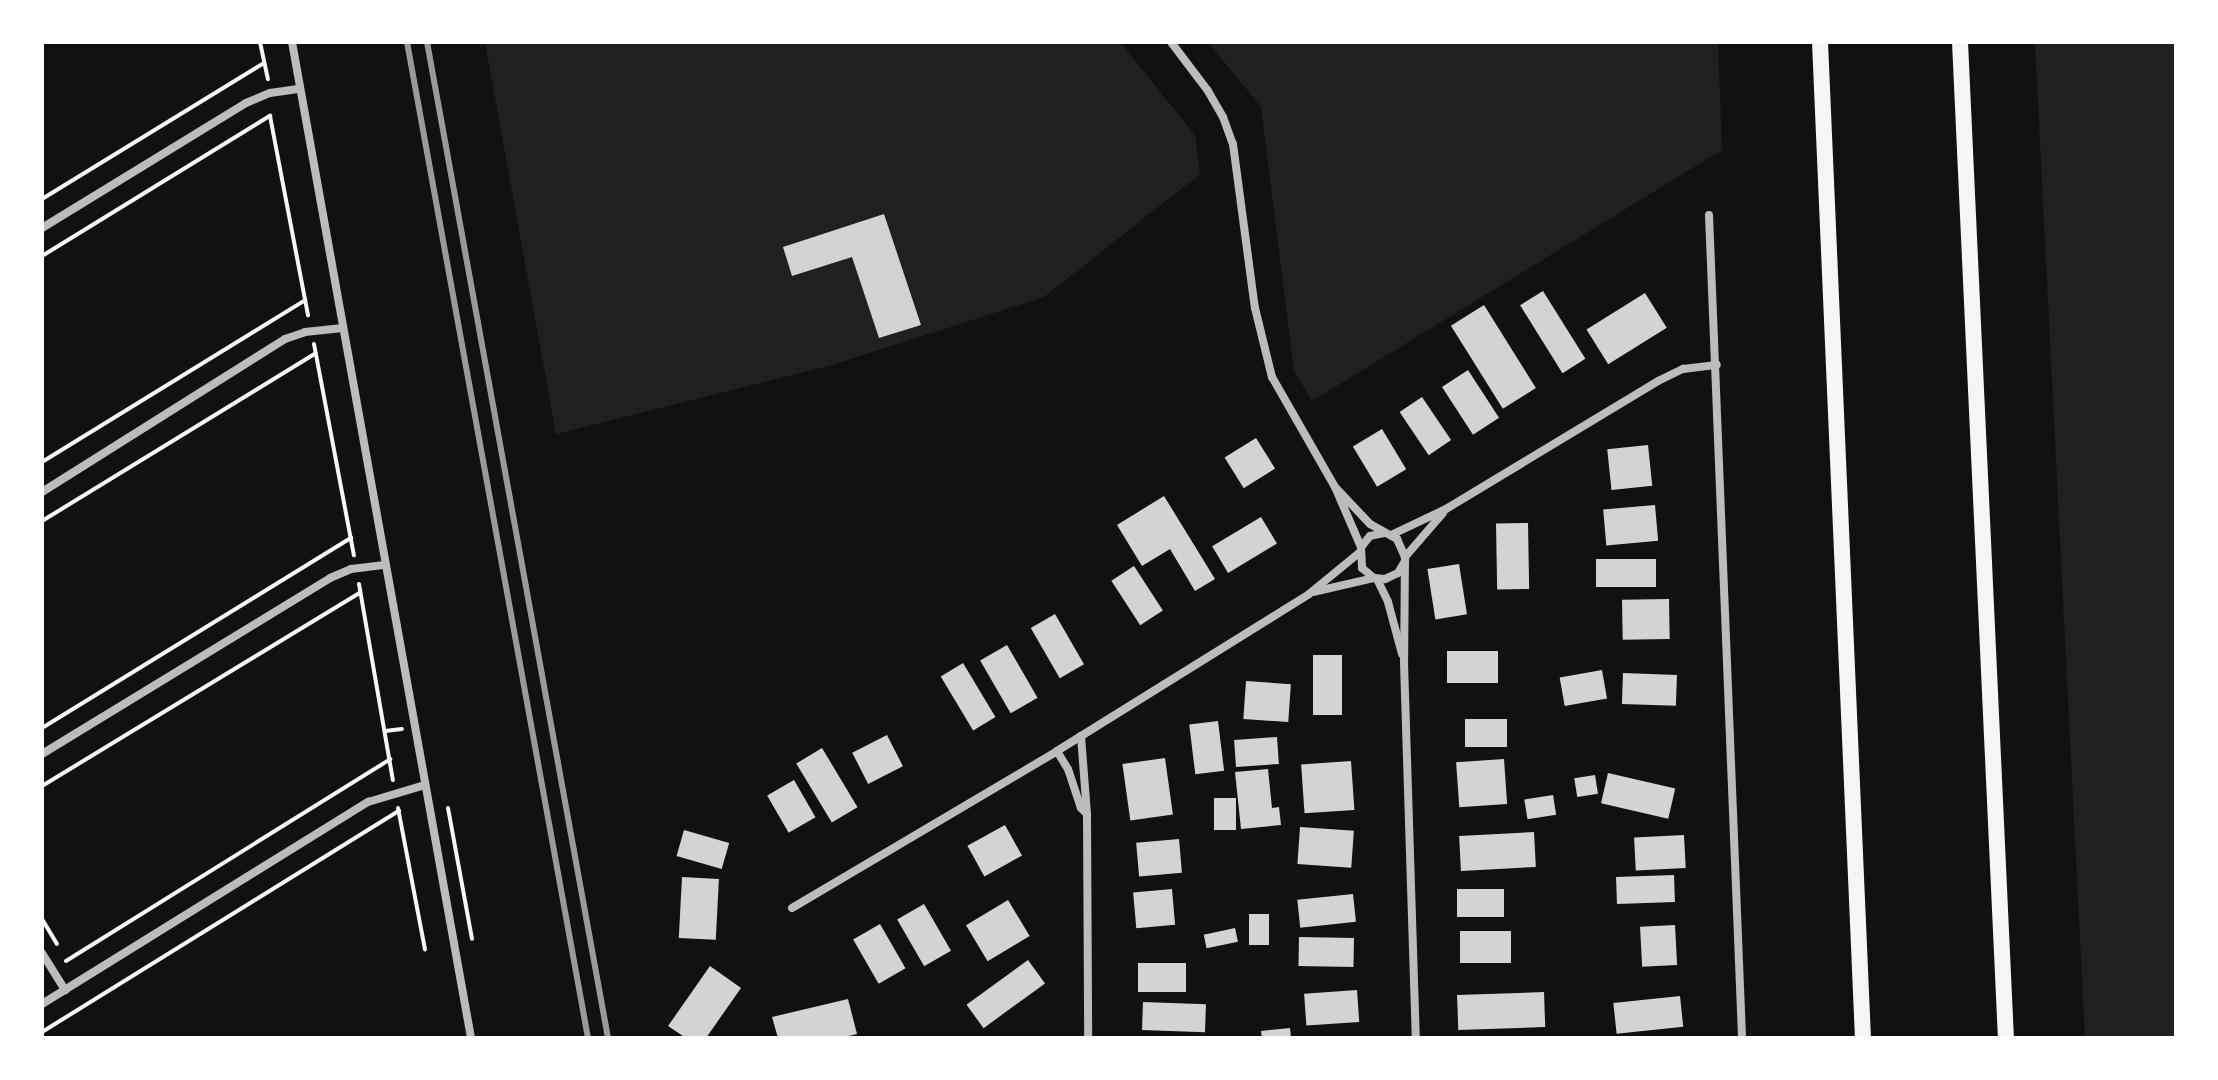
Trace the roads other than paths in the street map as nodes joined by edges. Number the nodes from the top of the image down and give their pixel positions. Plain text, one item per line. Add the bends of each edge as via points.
1 (292, 42) edge
2 (1171, 42) edge
3 (1820, 42) edge
4 (1960, 42) edge
5 (300, 89) junction
6 (1709, 215) dead end
7 (42, 228) edge
8 (343, 328) junction
9 (1717, 365) junction
10 (1335, 487) junction
11 (42, 492) edge
12 (1446, 509) junction
13 (1388, 534) junction
14 (1360, 550) junction
15 (1405, 559) junction
16 (385, 565) junction
17 (1376, 578) junction
18 (1309, 594) junction
19 (1404, 663) junction
20 (1081, 736) junction
21 (1057, 751) junction
22 (42, 754) edge
23 (425, 785) junction
24 (1087, 814) junction
25 (792, 908) dead end
26 (42, 953) edge
27 (65, 990) junction
28 (42, 1004) edge
29 (471, 1038) edge
30 (1088, 1038) edge
31 (1416, 1038) edge
32 (1742, 1038) edge
33 (1863, 1038) edge
34 (2006, 1038) edge

1 - 5 street
2 - 10 street via 1223,117 1233,144 1262,347 1292,417
3 - 33 highway
4 - 34 highway
5 - 7 street via 246,103
5 - 8 street
6 - 9 street
8 - 11 street via 285,339
8 - 16 street
9 - 12 street via 1683,369 1658,381
9 - 32 street
10 - 13 street via 1370,524
10 - 14 street
12 - 13 street
12 - 15 street
13 - 14 street via 1370,536
13 - 15 street via 1402,544
14 - 17 street via 1362,568
14 - 18 street
15 - 17 street via 1392,577
15 - 19 street
16 - 22 street via 330,578
16 - 23 street
17 - 18 street
17 - 19 street
18 - 20 street
19 - 31 street
20 - 21 street
20 - 24 street
21 - 24 street
21 - 25 street
23 - 27 street via 368,802
23 - 29 street
24 - 30 street
26 - 27 street
27 - 28 street

